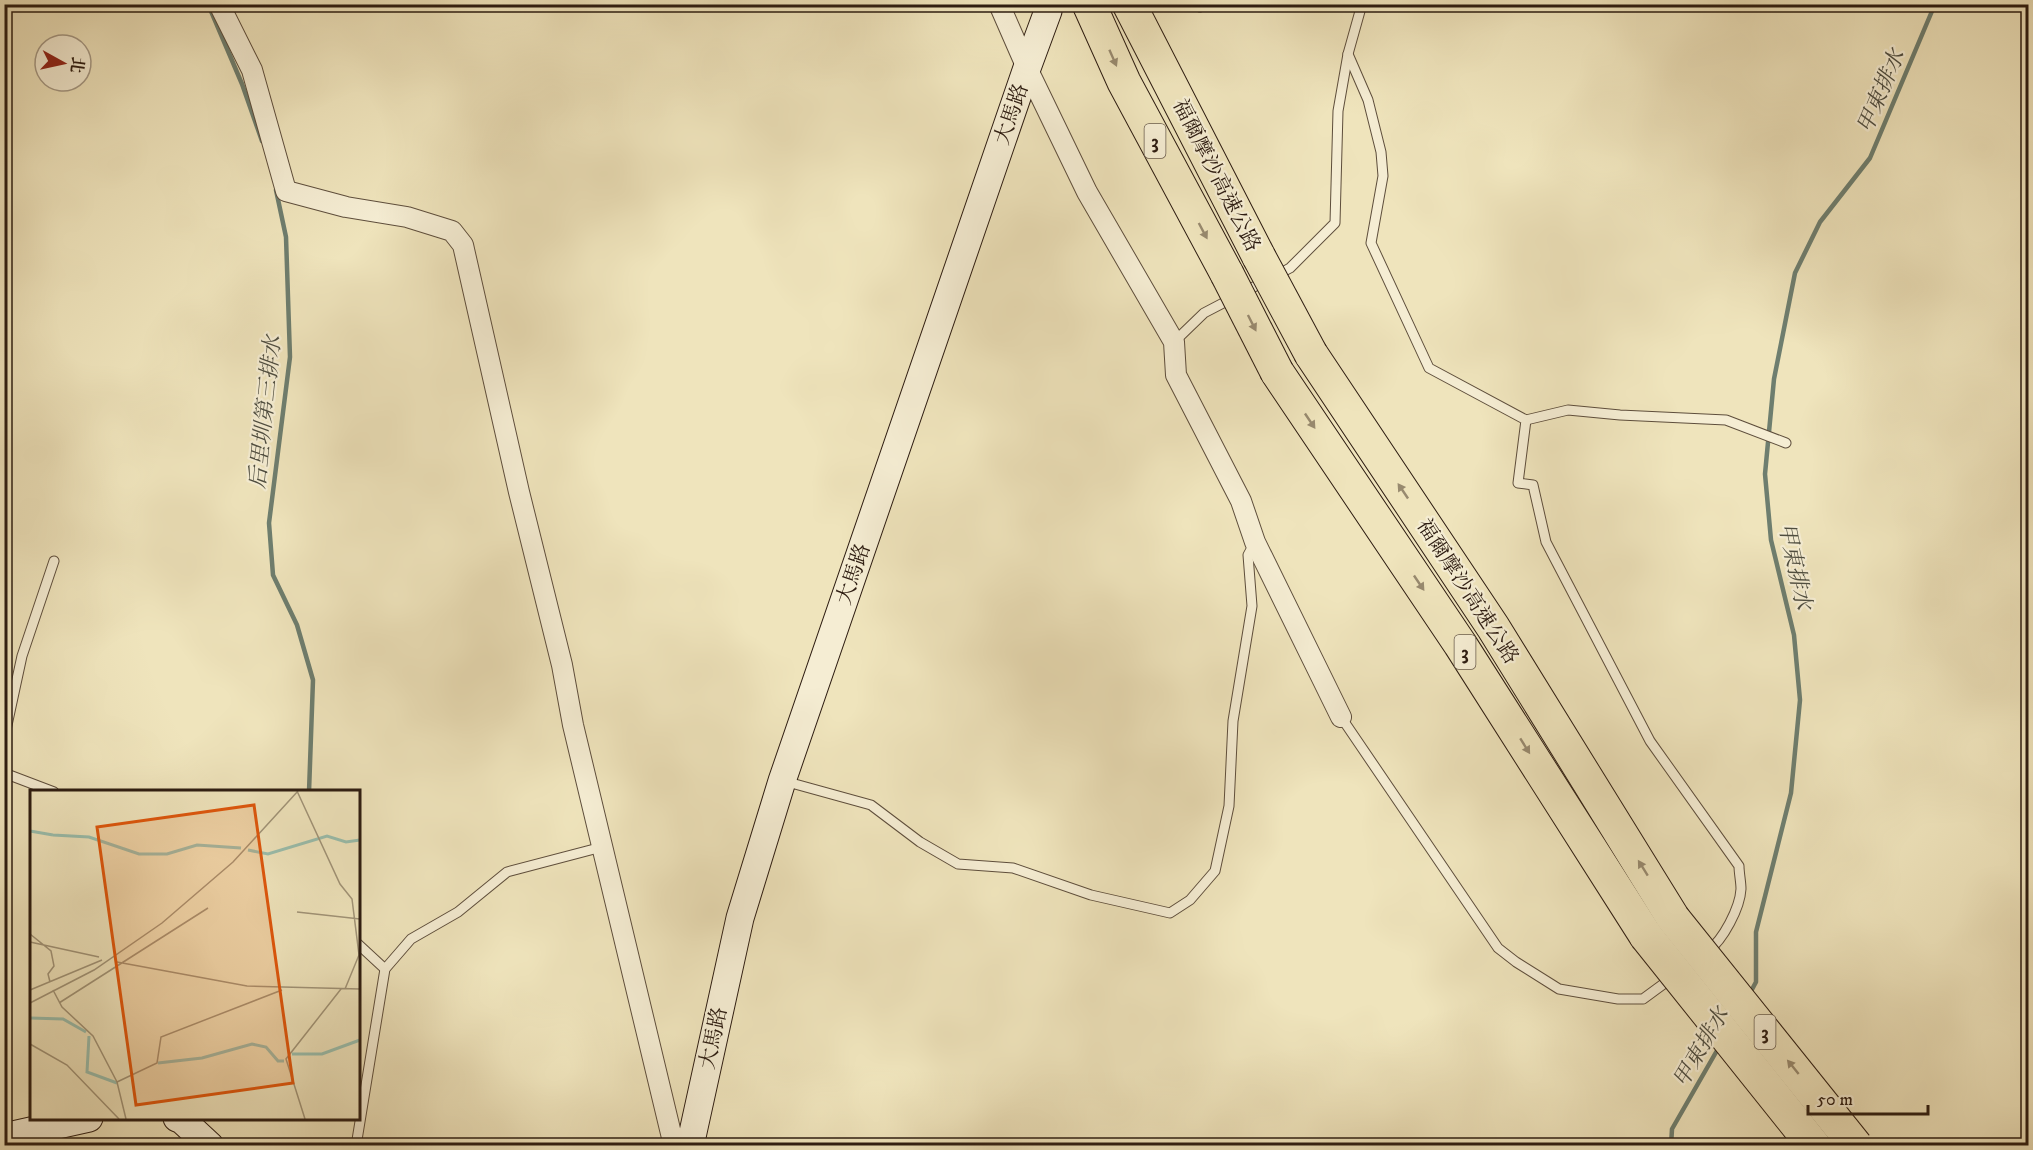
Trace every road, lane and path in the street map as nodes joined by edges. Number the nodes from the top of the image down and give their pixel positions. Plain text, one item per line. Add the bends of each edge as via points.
1 (219, 4) edge
2 (999, 4) edge
3 (1089, 4) edge
4 (1129, 4) edge
5 (1362, 4) edge
6 (1048, 11) dead end
7 (1348, 54) junction
8 (1027, 68) junction
9 (1173, 342) junction
10 (1526, 420) junction
11 (1786, 443) dead end
12 (1255, 542) junction
13 (54, 561) dead end
14 (1341, 717) joint
15 (4, 739) edge
16 (4, 773) edge
17 (782, 781) junction
18 (49, 790) edge
19 (602, 847) junction
20 (360, 946) edge
21 (1690, 964) dead end
22 (385, 969) junction
23 (1680, 971) dead end
24 (84, 1120) edge
25 (182, 1120) edge
26 (4, 1137) edge
27 (210, 1146) edge
28 (356, 1146) edge
29 (674, 1146) edge
30 (690, 1146) edge
31 (1814, 1146) edge
32 (1856, 1146) edge

1 - 19 street via 252,70 286,191 346,207 407,217 452,231 463,246
2 - 8 street
3 -> 31 highway, 福爾摩沙高速公路 / 3, bridge via 1124,82 1277,372 1460,644 1646,936
32 -> 4 highway, 福爾摩沙高速公路 / 3, bridge via 1673,918 1493,627 1311,354
5 - 7 lane
6 - 8 street, 大馬路
7 - 9 lane via 1338,111 1335,223 1290,268 1204,313
7 - 10 lane via 1368,100 1381,152 1383,176 1371,243 1429,368
8 - 9 street via 1087,192
8 - 17 street, 大馬路
9 - 12 street via 1176,375 1241,501
10 - 11 lane via 1568,410 1726,420
10 - 21 lane via 1518,483 1533,485 1546,542 1650,741 1739,866 1741,891 1734,913 1718,944
12 - 14 street
12 - 17 lane via 1248,555 1252,606 1233,721 1229,806 1215,871 1190,900 1170,913 1091,895 1013,868 958,864 920,842 871,805
13 - 15 lane via 22,656
14 - 23 lane via 1498,948 1516,962 1559,989 1618,999 1643,999
16 - 18 lane
17 - 30 street, 大馬路 via 740,918
19 - 22 lane via 507,872 458,912 411,939
19 - 29 street
20 - 22 lane
22 - 28 lane
24 - 26 street
25 - 27 street

